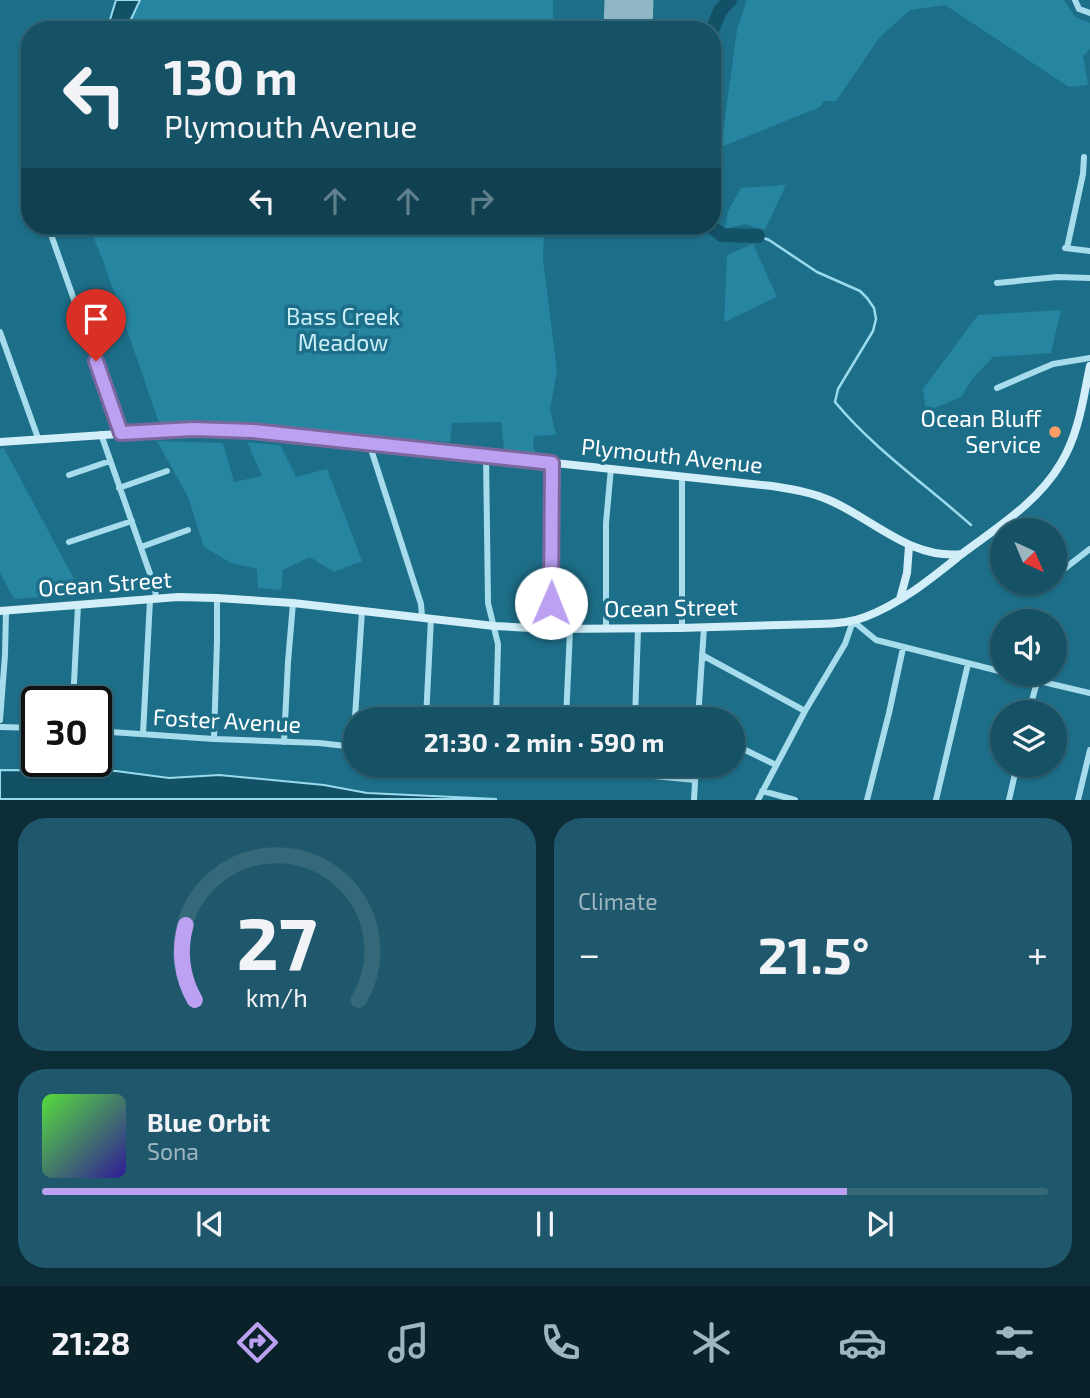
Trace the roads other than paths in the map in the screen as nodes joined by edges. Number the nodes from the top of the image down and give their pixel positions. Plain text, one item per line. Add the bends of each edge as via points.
1 (1074, 0) edge
2 (1090, 13) edge
3 (1084, 157) dead end
4 (51, 235) edge
5 (1090, 251) edge
6 (1090, 278) edge
7 (997, 283) dead end
8 (0, 332) edge
9 (1090, 358) edge
10 (1090, 366) edge
11 (997, 388) dead end
12 (1090, 414) edge
13 (1080, 416) junction
14 (121, 433) junction
15 (101, 434) junction
16 (38, 438) junction
17 (0, 442) edge
18 (369, 443) junction
19 (486, 455) junction
20 (110, 461) junction
21 (552, 463) junction
22 (611, 468) junction
23 (167, 471) dead end
24 (69, 475) dead end
25 (682, 476) junction
26 (119, 488) junction
27 (132, 521) junction
28 (188, 530) dead end
29 (69, 542) dead end
30 (909, 546) junction
31 (141, 547) junction
32 (1090, 549) edge
33 (962, 554) junction
34 (1068, 566) edge
35 (217, 598) junction
36 (153, 599) junction
37 (900, 599) junction
38 (293, 603) junction
39 (78, 605) junction
40 (3, 611) edge
41 (362, 611) junction
42 (427, 617) junction
43 (853, 621) junction
44 (494, 626) junction
45 (704, 627) junction
46 (682, 628) junction
47 (550, 629) junction
48 (606, 629) junction
49 (638, 629) junction
50 (570, 630) junction
51 (903, 648) junction
52 (702, 655) junction
53 (968, 663) junction
54 (990, 669) edge
55 (74, 686) edge
56 (1067, 686) edge
57 (1090, 693) edge
58 (356, 707) edge
59 (426, 707) edge
60 (496, 707) edge
61 (567, 707) edge
62 (635, 707) edge
63 (699, 707) edge
64 (805, 711) junction
65 (0, 720) edge
66 (0, 727) edge
67 (21, 728) edge
68 (112, 732) edge
69 (143, 734) junction
70 (214, 739) junction
71 (284, 742) junction
72 (343, 746) edge
73 (745, 750) edge
74 (1090, 750) edge
75 (776, 765) junction
76 (657, 777) edge
77 (695, 777) edge
78 (1014, 777) edge
79 (695, 780) junction
80 (762, 792) junction
81 (694, 800) edge
82 (758, 800) edge
83 (795, 800) edge
84 (867, 800) edge
85 (936, 800) edge
86 (1009, 800) edge
87 (1078, 800) edge

1 - 2 street via 1079,9
3 - 5 street via 1065,248
4 - 14 street
6 - 7 street
8 - 16 street
9 - 11 street via 1053,364
10 - 13 main road, Ocean Street
12 - 13 street
13 - 33 main road, Ocean Street via 1069,449 1051,479
14 - 15 main road, Plymouth Avenue
14 - 18 main road, Plymouth Avenue via 253,431
15 - 16 main road, Plymouth Avenue
15 - 20 street
16 - 17 main road, Plymouth Avenue
18 - 19 main road, Plymouth Avenue
18 - 42 street
19 - 21 main road, Plymouth Avenue
19 - 44 street via 488,603
20 - 24 street
20 - 26 street
21 - 22 main road, Plymouth Avenue
21 - 47 street
22 - 25 main road, Plymouth Avenue
22 - 48 street
23 - 26 street
25 - 30 main road, Plymouth Avenue via 815,494
25 - 46 street
26 - 27 street
27 - 29 street
27 - 31 street
28 - 31 street
30 - 33 main road, Plymouth Avenue via 944,555
30 - 37 main road
31 - 36 street via 155,588
32 - 34 street
33 - 37 main road, Ocean Street
35 - 36 main road, Ocean Street
35 - 38 main road, Ocean Street
35 - 70 street
36 - 39 main road, Ocean Street
36 - 69 street
37 - 43 main road, Ocean Street
38 - 41 main road, Ocean Street
38 - 71 street
39 - 40 main road, Ocean Street
39 - 55 street
40 - 65 street
41 - 42 main road, Ocean Street
41 - 58 street
42 - 44 main road, Ocean Street
42 - 59 street
43 - 45 main road, Ocean Street
43 - 51 street via 876,640
43 - 64 street
44 - 47 main road, Ocean Street
44 - 60 street
45 - 46 main road, Ocean Street
45 - 52 street
46 - 49 main road, Ocean Street
47 - 50 main road, Ocean Street
48 - 49 main road, Ocean Street
48 - 50 main road, Ocean Street
49 - 62 street
50 - 61 street
51 - 53 street
51 - 84 street
52 - 63 street
52 - 64 street
53 - 54 street
53 - 85 street
56 - 57 street
64 - 75 street
66 - 67 street
68 - 69 street, Foster Avenue
69 - 70 street, Foster Avenue
70 - 71 street, Foster Avenue
71 - 72 street, Foster Avenue
73 - 75 street
74 - 87 street
75 - 80 street
76 - 79 street
77 - 79 street
78 - 86 street
79 - 81 street
80 - 82 street
80 - 83 street

